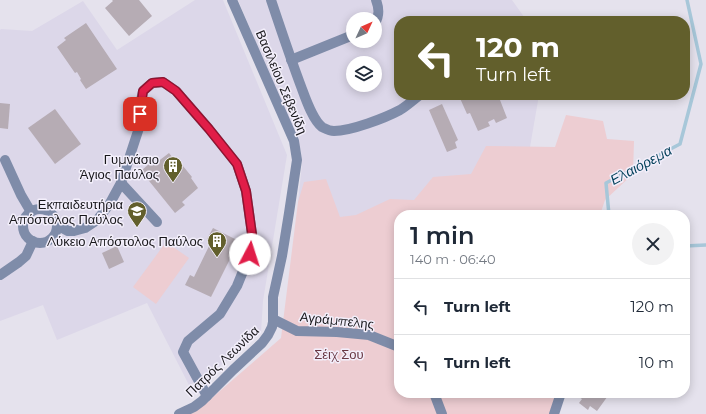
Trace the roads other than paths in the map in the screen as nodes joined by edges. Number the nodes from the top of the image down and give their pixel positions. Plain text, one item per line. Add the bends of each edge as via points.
1 (232, 0) edge
2 (271, 0) edge
3 (376, 0) edge
4 (379, 12) edge
5 (346, 38) edge
6 (291, 60) junction
7 (413, 100) edge
8 (5, 160) dead end
9 (121, 183) junction
10 (31, 212) junction
11 (157, 222) dead end
12 (57, 225) junction
13 (33, 241) junction
14 (0, 275) edge
15 (273, 319) junction
16 (394, 345) edge
17 (207, 396) junction
18 (436, 398) edge
19 (559, 398) edge
20 (179, 414) edge
21 (442, 414) edge
22 (554, 414) edge

1 - 15 street, Βασιλείου Σεβενίδη via 294,142 297,160 290,213 273,297
2 - 6 street
3 - 4 street
5 - 6 street
6 - 7 street via 311,110 320,124 328,130 347,129 371,122 400,110
8 - 10 street
9 - 11 street
9 - 12 street via 106,210 91,225 68,232
9 - 17 street via 139,128 143,91 152,83 163,82 176,91 237,164 246,191 252,234 250,254 237,286 220,314 188,341 183,352
10 - 12 street via 46,211 52,215
10 - 13 street via 23,225 25,233
12 - 13 street via 56,233 48,241
13 - 14 street via 26,256
15 - 16 street, Αγράμπελης via 297,330 369,335
15 - 17 street, Πατρός Λεωνίδα via 272,327 264,340
17 - 20 street, Πατρός Λεωνίδα
18 - 21 street
19 - 22 street

